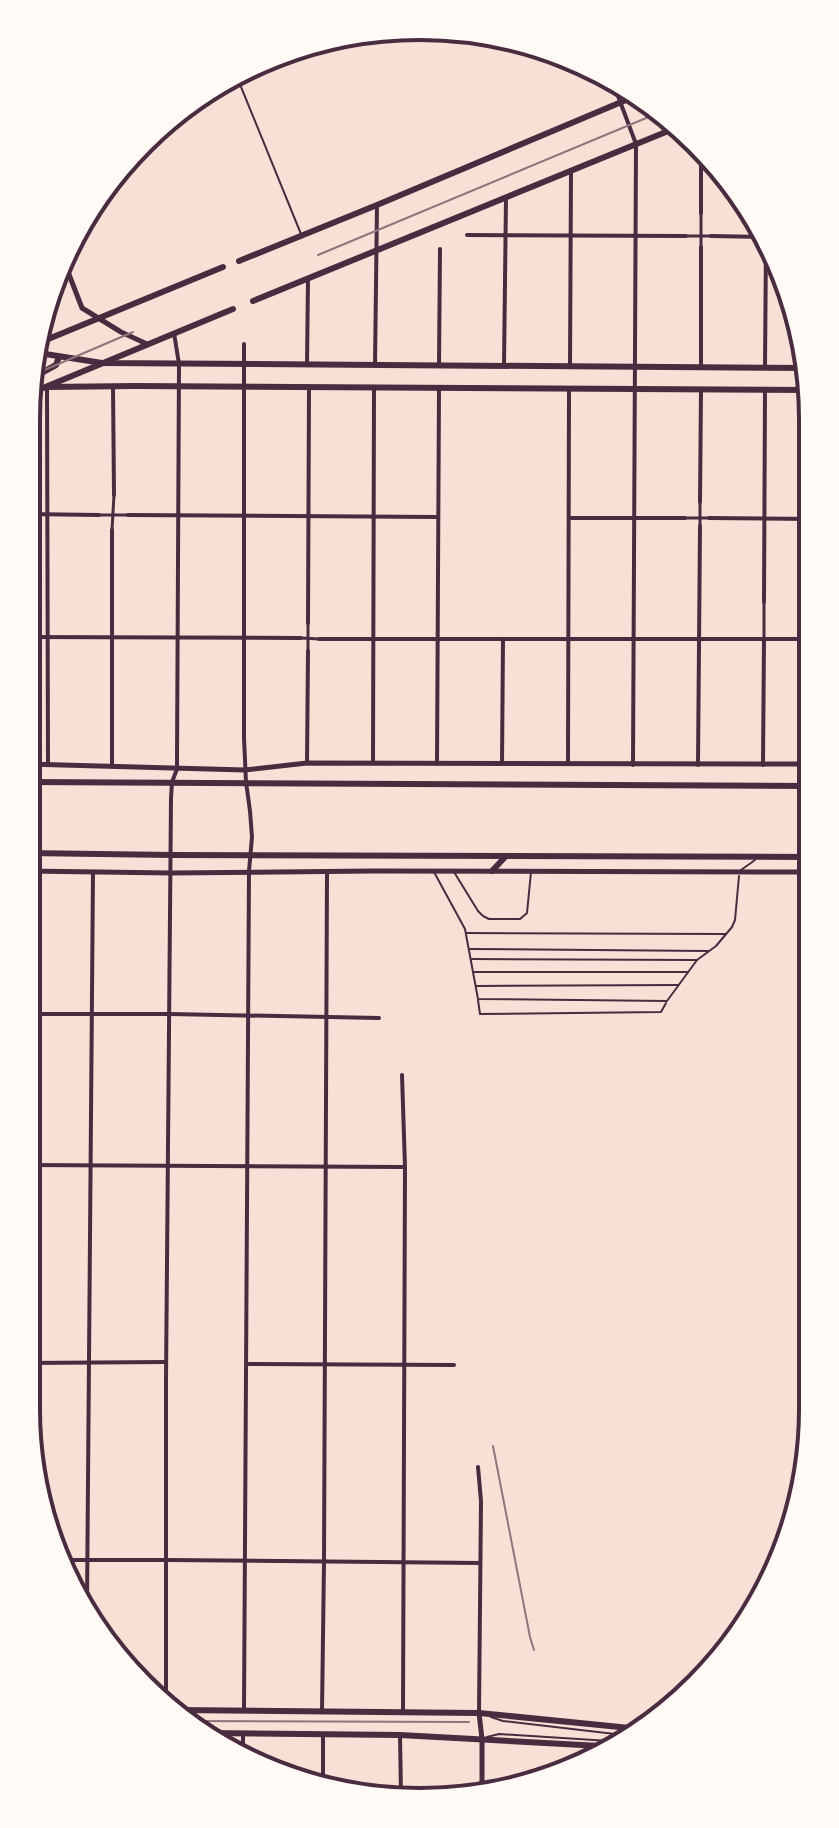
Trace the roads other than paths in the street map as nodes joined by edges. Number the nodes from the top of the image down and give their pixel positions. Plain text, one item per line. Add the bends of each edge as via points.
1 (240, 85) edge
2 (618, 97) edge
3 (624, 100) edge
4 (620, 102) junction
5 (667, 131) edge
6 (636, 144) junction
7 (701, 165) edge
8 (571, 171) junction
9 (506, 197) junction
10 (377, 205) junction
11 (701, 213) joint
12 (467, 235) dead end
13 (506, 235) junction
14 (301, 236) junction
15 (570, 236) junction
16 (636, 236) junction
17 (686, 236) joint
18 (701, 236) junction
19 (711, 236) joint
20 (752, 238) edge
21 (701, 247) joint
22 (440, 249) dead end
23 (376, 251) junction
24 (239, 261) dead end
25 (765, 263) edge
26 (223, 267) dead end
27 (69, 274) edge
28 (308, 278) junction
29 (253, 301) dead end
30 (233, 309) dead end
31 (97, 318) junction
32 (174, 333) junction
33 (49, 339) edge
34 (148, 344) junction
35 (244, 344) dead end
36 (46, 354) edge
37 (59, 357) junction
38 (102, 363) junction
39 (179, 364) junction
40 (244, 364) junction
41 (307, 365) junction
42 (375, 365) junction
43 (439, 366) junction
44 (504, 366) junction
45 (570, 367) junction
46 (635, 367) junction
47 (701, 367) junction
48 (765, 368) junction
49 (796, 368) edge
50 (43, 373) edge
51 (113, 386) junction
52 (178, 386) junction
53 (47, 387) junction
54 (244, 387) junction
55 (309, 387) junction
56 (374, 388) junction
57 (439, 388) junction
58 (41, 389) edge
59 (569, 389) junction
60 (635, 389) junction
61 (701, 389) junction
62 (765, 390) junction
63 (798, 390) edge
64 (114, 495) joint
65 (700, 502) joint
66 (40, 515) edge
67 (47, 515) junction
68 (99, 515) joint
69 (113, 515) junction
70 (128, 515) joint
71 (178, 516) junction
72 (243, 516) junction
73 (309, 516) junction
74 (373, 517) junction
75 (438, 517) junction
76 (569, 518) junction
77 (634, 518) junction
78 (685, 518) joint
79 (700, 518) junction
80 (709, 518) joint
81 (765, 518) junction
82 (799, 519) edge
83 (700, 526) joint
84 (112, 530) joint
85 (764, 602) joint
86 (308, 623) joint
87 (40, 637) edge
88 (47, 637) junction
89 (112, 637) junction
90 (177, 638) junction
91 (243, 638) junction
92 (301, 638) joint
93 (308, 638) junction
94 (319, 639) joint
95 (373, 639) junction
96 (437, 639) junction
97 (503, 639) junction
98 (569, 639) junction
99 (634, 639) junction
100 (699, 639) junction
101 (764, 639) junction
102 (799, 639) edge
103 (308, 651) joint
104 (307, 763) junction
105 (373, 763) junction
106 (40, 764) edge
107 (48, 764) junction
108 (437, 764) junction
109 (502, 764) junction
110 (568, 764) junction
111 (799, 764) edge
112 (112, 765) junction
113 (633, 765) junction
114 (698, 765) junction
115 (763, 765) junction
116 (177, 769) junction
117 (245, 770) junction
118 (40, 782) edge
119 (172, 782) junction
120 (246, 782) junction
121 (799, 786) edge
122 (40, 853) edge
123 (172, 855) junction
124 (250, 855) junction
125 (480, 856) junction
126 (506, 856) junction
127 (760, 857) junction
128 (799, 857) edge
129 (40, 871) edge
130 (249, 871) junction
131 (433, 871) junction
132 (453, 871) junction
133 (490, 871) junction
134 (531, 871) junction
135 (739, 871) junction
136 (93, 872) junction
137 (327, 872) junction
138 (799, 872) edge
139 (171, 873) junction
140 (466, 933) junction
141 (727, 934) junction
142 (469, 949) junction
143 (708, 951) junction
144 (471, 959) junction
145 (697, 960) junction
146 (473, 972) junction
147 (688, 972) junction
148 (678, 985) junction
149 (475, 986) junction
150 (478, 999) junction
151 (667, 1001) junction
152 (40, 1014) edge
153 (170, 1014) junction
154 (92, 1015) junction
155 (250, 1016) junction
156 (326, 1017) junction
157 (379, 1018) dead end
158 (402, 1075) dead end
159 (91, 1164) junction
160 (40, 1165) edge
161 (169, 1165) junction
162 (249, 1166) junction
163 (326, 1166) junction
164 (405, 1167) junction
165 (166, 1362) junction
166 (40, 1363) edge
167 (90, 1363) junction
168 (247, 1364) junction
169 (325, 1364) junction
170 (403, 1365) junction
171 (454, 1365) dead end
172 (478, 1467) dead end
173 (72, 1560) edge
174 (88, 1560) junction
175 (167, 1560) junction
176 (246, 1561) junction
177 (324, 1562) junction
178 (402, 1562) junction
179 (480, 1563) junction
180 (87, 1591) edge
181 (166, 1691) edge
182 (188, 1710) edge
183 (244, 1711) junction
184 (322, 1711) junction
185 (403, 1712) junction
186 (479, 1713) junction
187 (624, 1727) edge
188 (224, 1733) edge
189 (243, 1733) junction
190 (323, 1734) junction
191 (614, 1734) edge
192 (400, 1735) junction
193 (482, 1739) junction
194 (602, 1741) edge
195 (243, 1744) edge
196 (593, 1746) edge
197 (323, 1776) edge
198 (482, 1783) edge
199 (401, 1787) edge

1 - 14 lane
2 - 4 street
3 - 4 main road
4 - 6 street
4 - 10 main road
5 - 6 main road
6 - 8 main road
6 - 16 street
7 - 11 street
8 - 9 main road
8 - 15 street
9 - 13 street
9 - 23 main road
10 - 14 main road
10 - 23 street
11 - 18 street
12 - 13 street
13 - 15 street
13 - 44 street
14 - 24 main road
15 - 16 street
15 - 45 street
16 - 17 street
16 - 46 street
17 - 18 street
18 - 19 street
18 - 21 street
19 - 20 street
21 - 47 street
22 - 43 street
23 - 28 main road
23 - 42 street
25 - 48 street
26 - 31 main road
27 - 31 main road via 82,308
28 - 29 main road
28 - 41 street
30 - 32 main road
31 - 33 main road
31 - 34 main road
32 - 34 main road
32 - 39 street
34 - 38 main road
35 - 40 street
36 - 37 main road
37 - 38 main road
37 - 50 main road
38 - 39 main road
38 - 53 main road
39 - 40 main road
39 - 52 street
40 - 41 main road
40 - 54 street
41 - 42 main road
42 - 43 main road
43 - 44 main road
44 - 45 main road
45 - 46 main road
46 - 47 main road
46 - 60 street
47 - 48 main road
48 - 49 main road
51 - 52 main road
51 - 53 main road
51 - 64 street
52 - 54 main road
52 - 71 street
53 - 58 main road
53 - 67 street
54 - 55 main road
54 - 72 street
55 - 56 main road
55 - 73 street
56 - 57 main road
56 - 74 street
57 - 59 main road
57 - 75 street
59 - 60 main road
59 - 76 street
60 - 61 main road
60 - 77 street
61 - 62 main road
61 - 65 street
62 - 63 main road
62 - 81 street
64 - 69 street
65 - 79 street
66 - 67 street
67 - 68 street
67 - 88 street
68 - 69 street
69 - 70 street
69 - 84 street
70 - 71 street
71 - 72 street
71 - 90 street
72 - 73 street
72 - 91 street
73 - 74 street
73 - 86 street
74 - 75 street
74 - 95 street
75 - 96 street
76 - 77 street
76 - 98 street
77 - 78 street
77 - 99 street
78 - 79 street
79 - 80 street
79 - 83 street
80 - 81 street
81 - 82 street
81 - 85 street
83 - 100 street
84 - 89 street
85 - 101 street
86 - 93 street
87 - 88 street
88 - 89 street
88 - 107 street
89 - 90 street
89 - 112 street
90 - 91 street
90 - 116 street
91 - 92 street
91 - 117 street
92 - 93 street
93 - 94 street
93 - 103 street
94 - 95 street
95 - 96 street
95 - 105 street
96 - 97 street
96 - 108 street
97 - 98 street
97 - 109 street
98 - 99 street
98 - 110 street
99 - 100 street
99 - 113 street
100 - 101 street
100 - 114 street
101 - 102 street
101 - 115 street
103 - 104 street
104 - 105 main road
104 - 117 main road
105 - 108 main road
106 - 107 main road
107 - 112 main road
108 - 109 main road
109 - 110 main road
110 - 113 main road
111 - 115 main road
112 - 116 main road
113 - 114 main road
114 - 115 main road
116 - 117 main road
116 - 119 street
117 - 120 street
118 - 119 main road
119 - 120 main road
119 - 123 street
120 - 121 main road
120 - 124 street
122 - 123 main road
123 - 124 main road
123 - 139 street
124 - 125 main road
124 - 130 street
125 - 126 main road
125 - 133 main road
126 - 127 main road
126 - 133 main road
127 - 128 main road
127 - 135 lane
129 - 136 main road
130 - 137 main road
130 - 139 main road
130 - 155 street
131 - 132 main road
131 - 137 main road
131 - 140 lane
132 - 133 main road
132 - 134 lane via 489,919 520,919 527,913
133 - 134 main road
134 - 135 main road
135 - 138 main road
135 - 141 lane via 735,920
136 - 139 main road
136 - 154 street
137 - 156 street
139 - 153 street
140 - 141 lane
140 - 142 lane
141 - 143 lane
142 - 143 lane
142 - 144 lane
143 - 145 lane
144 - 145 lane
144 - 146 lane
145 - 147 lane
146 - 147 lane
146 - 149 lane
147 - 148 lane
148 - 149 lane
148 - 151 lane
149 - 150 lane
150 - 151 lane
150 - 151 lane via 480,1014 661,1012
152 - 154 street
153 - 154 street
153 - 155 street
153 - 161 street
154 - 159 street
155 - 156 street
155 - 162 street
156 - 157 street
156 - 163 street
158 - 164 street
159 - 160 street
159 - 161 street
159 - 167 street
161 - 162 street
161 - 165 street
162 - 163 street
162 - 168 street
163 - 164 street
163 - 169 street
164 - 170 street
165 - 167 street
165 - 175 street
166 - 167 street
167 - 174 street
168 - 169 street
168 - 176 street
169 - 170 street
169 - 177 street
170 - 171 street
170 - 178 street
172 - 179 street
173 - 174 street
174 - 175 street
174 - 180 street
175 - 176 street
175 - 181 street
176 - 177 street
176 - 183 street
177 - 178 street
177 - 184 street
178 - 179 street
178 - 185 street
179 - 186 street
182 - 183 main road
183 - 184 main road
184 - 185 main road
185 - 186 main road
186 - 187 main road
186 - 191 lane via 503,1721
186 - 193 main road
188 - 189 main road
189 - 190 main road
189 - 195 street
190 - 192 main road
190 - 197 street
192 - 193 main road
192 - 199 street
193 - 194 lane via 499,1734
193 - 196 main road
193 - 198 main road

